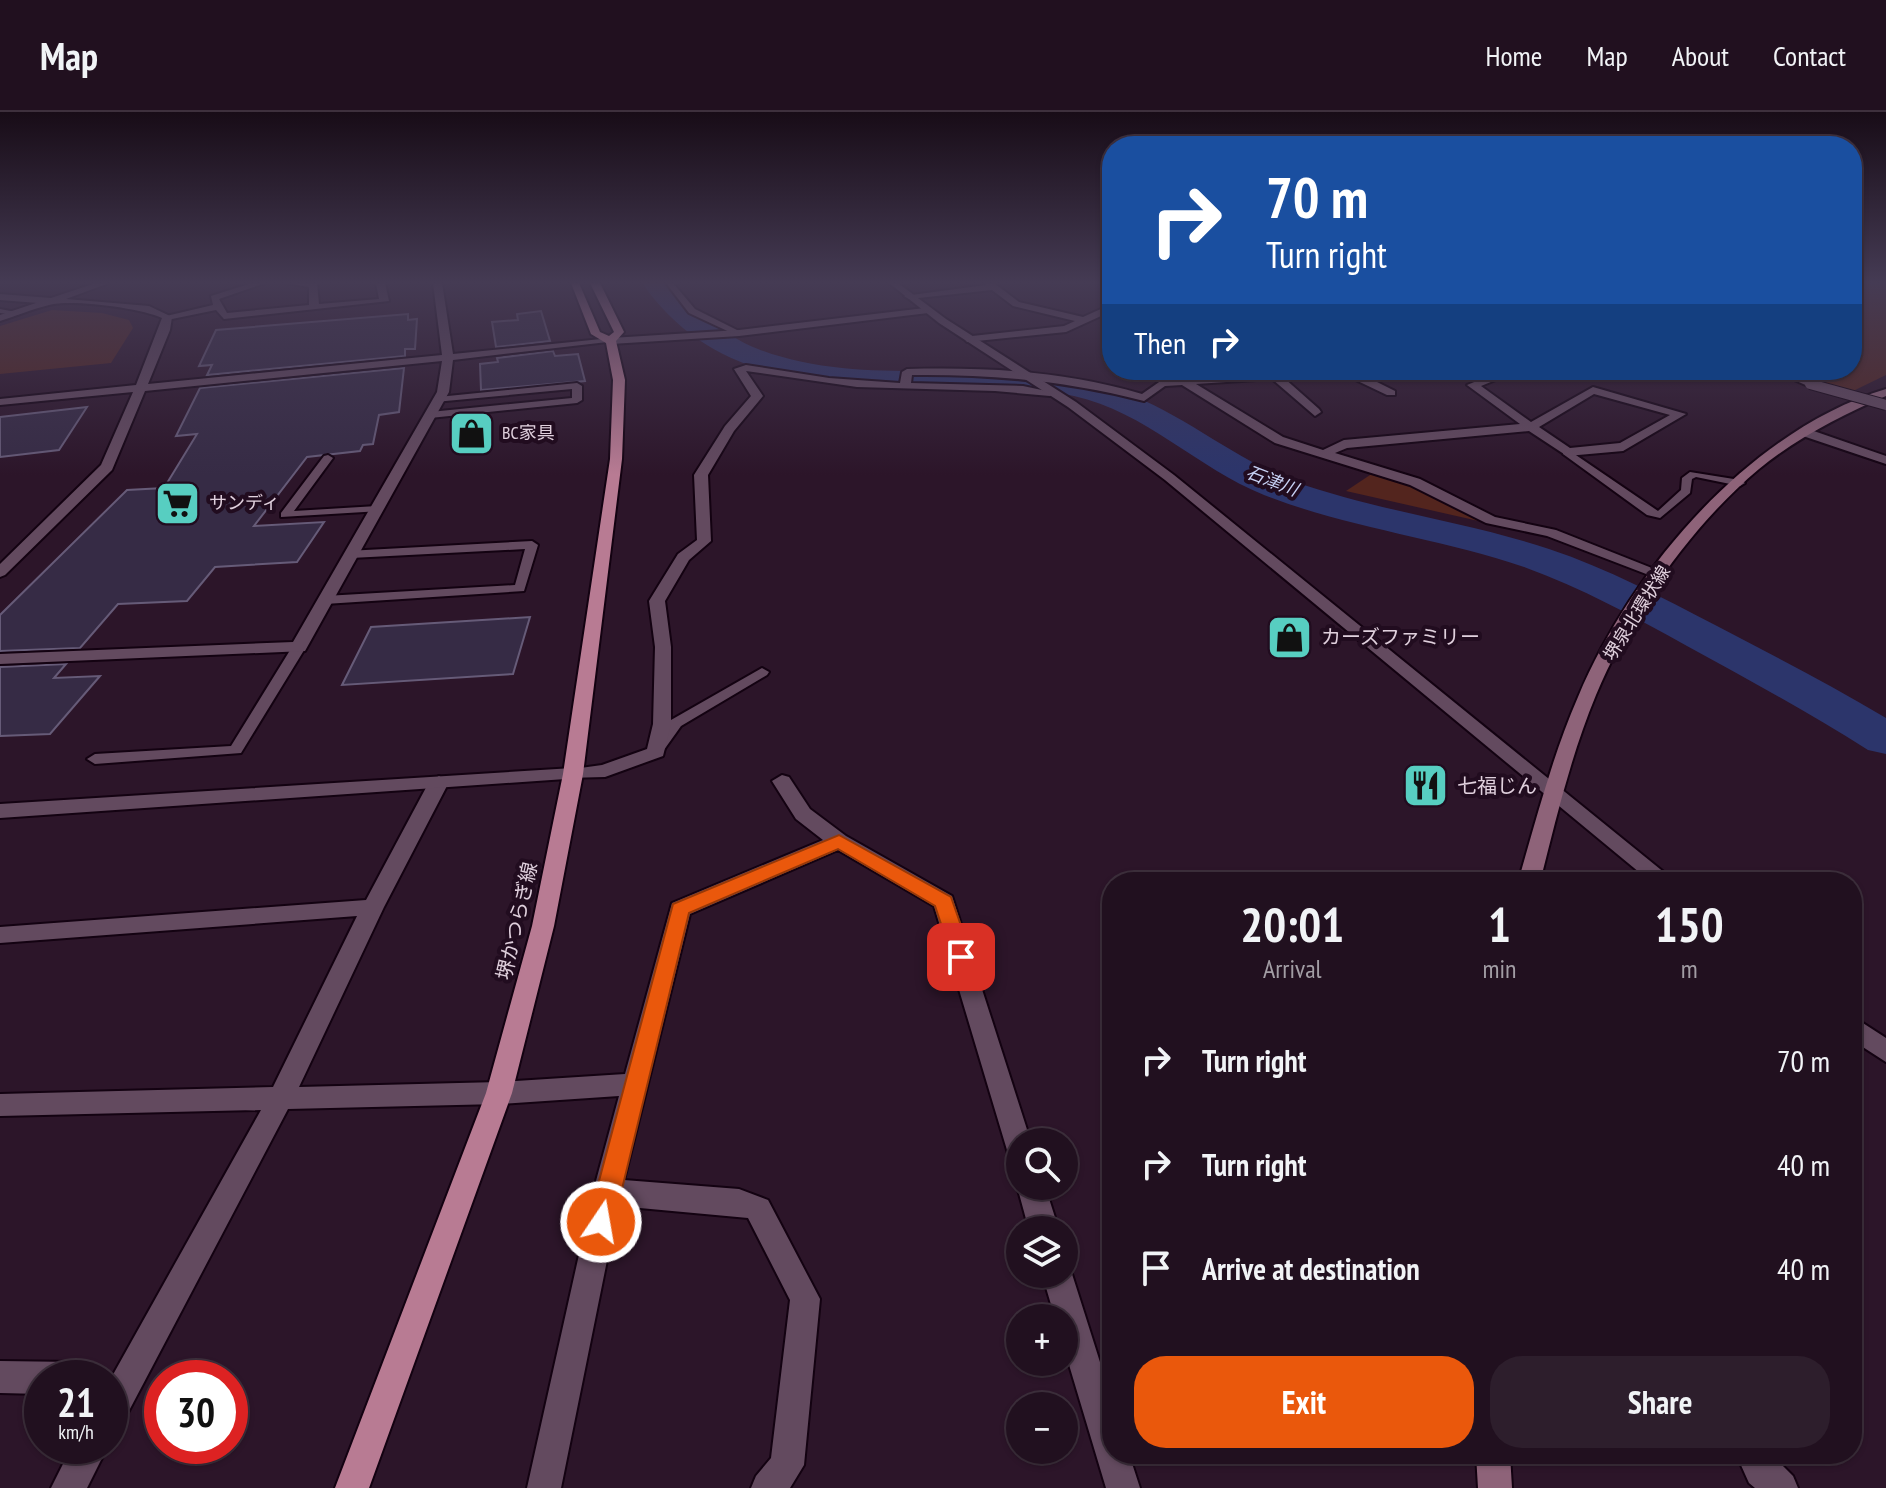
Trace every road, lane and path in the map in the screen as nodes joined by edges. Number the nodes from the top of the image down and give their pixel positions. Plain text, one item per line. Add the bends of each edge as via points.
1 (157, 347) edge
2 (447, 347) edge
3 (543, 347) edge
4 (612, 347) edge
5 (980, 347) edge
6 (448, 356) junction
7 (1019, 373) junction
8 (906, 379) junction
9 (1198, 380) edge
10 (1280, 380) edge
11 (1366, 380) edge
12 (1488, 380) edge
13 (1802, 380) edge
14 (1183, 381) junction
15 (143, 388) junction
16 (1886, 392) edge
17 (1049, 393) junction
18 (1391, 393) dead end
19 (438, 400) junction
20 (0, 402) edge
21 (1886, 405) edge
22 (1315, 412) dead end
23 (430, 415) junction
24 (1531, 427) junction
25 (1804, 432) junction
26 (1567, 452) junction
27 (1326, 453) junction
28 (328, 458) dead end
29 (1886, 460) edge
30 (1740, 483) junction
31 (377, 509) junction
32 (351, 554) junction
33 (0, 572) edge
34 (1659, 574) junction
35 (325, 600) junction
36 (299, 647) junction
37 (0, 659) edge
38 (762, 672) dead end
39 (656, 752) junction
40 (95, 759) dead end
41 (573, 774) junction
42 (782, 781) dead end
43 (439, 782) junction
44 (1553, 796) junction
45 (0, 811) edge
46 (839, 841) junction
47 (1532, 872) edge
48 (1652, 872) edge
49 (373, 907) junction
50 (0, 935) edge
51 (1862, 1034) edge
52 (1886, 1052) edge
53 (635, 1084) junction
54 (499, 1093) junction
55 (282, 1096) junction
56 (0, 1105) edge
57 (1013, 1128) edge
58 (607, 1192) junction
59 (1061, 1288) edge
60 (128, 1362) edge
61 (0, 1377) edge
62 (24, 1377) edge
63 (1102, 1421) edge
64 (81, 1464) edge
65 (1115, 1464) edge
66 (1494, 1464) edge
67 (1758, 1464) edge
68 (68, 1488) edge
69 (352, 1488) edge
70 (544, 1488) edge
71 (768, 1488) edge
72 (1123, 1488) edge
73 (1495, 1488) edge
74 (1781, 1488) edge

1 - 15 street
2 - 6 street
3 - 6 street
4 - 41 main road, 堺かつらぎ線 via 619,380 616,459
5 - 7 street
6 - 15 street
6 - 19 street
7 - 8 street
7 - 14 street via 1076,379 1144,398 1162,383
7 - 17 street
8 - 17 street
8 - 39 street via 833,382 748,366 739,369 757,396 701,475 704,541 683,557 657,601 663,647 662,724
9 - 14 street
10 - 22 street
11 - 18 street
12 - 24 street via 1473,385
13 - 21 street, bridge
14 - 27 street via 1279,440
15 - 20 street
15 - 33 street via 107,467
16 - 25 main road, 堺泉北環状線
17 - 44 street via 1095,420 1214,515
19 - 23 street
19 - 23 lane via 577,386 577,400
23 - 31 street
24 - 26 street
24 - 26 street via 1593,390 1680,414 1623,447
24 - 27 street via 1344,444
25 - 29 street
25 - 30 main road, 堺泉北環状線
26 - 30 lane via 1660,515 1686,491 1687,478 1694,474
27 - 34 street via 1415,482 1491,520 1551,533
28 - 31 lane via 285,515
30 - 34 main road, 堺泉北環状線
31 - 32 street
32 - 35 street
32 - 35 lane via 532,545 520,588
34 - 44 main road, 堺泉北環状線 via 1588,695
35 - 36 street
36 - 37 street
36 - 40 lane via 236,750
38 - 39 lane via 676,723
39 - 41 street via 605,771
41 - 43 street
41 - 54 main road, 堺かつらぎ線 via 543,926
42 - 46 street via 803,814
43 - 45 street
43 - 49 street
44 - 47 main road, 堺泉北環状線
44 - 48 street
46 - 53 street via 680,909
46 - 57 street via 944,902
49 - 50 street
49 - 55 street
51 - 52 street
53 - 54 street
53 - 58 street
54 - 55 street
54 - 69 main road, 堺かつらぎ線
55 - 56 street
55 - 60 street
58 - 70 street
58 - 71 street via 739,1202 758,1209 805,1299 787,1465
59 - 63 street
61 - 62 street
64 - 68 street
65 - 72 street
66 - 73 main road
67 - 74 street

